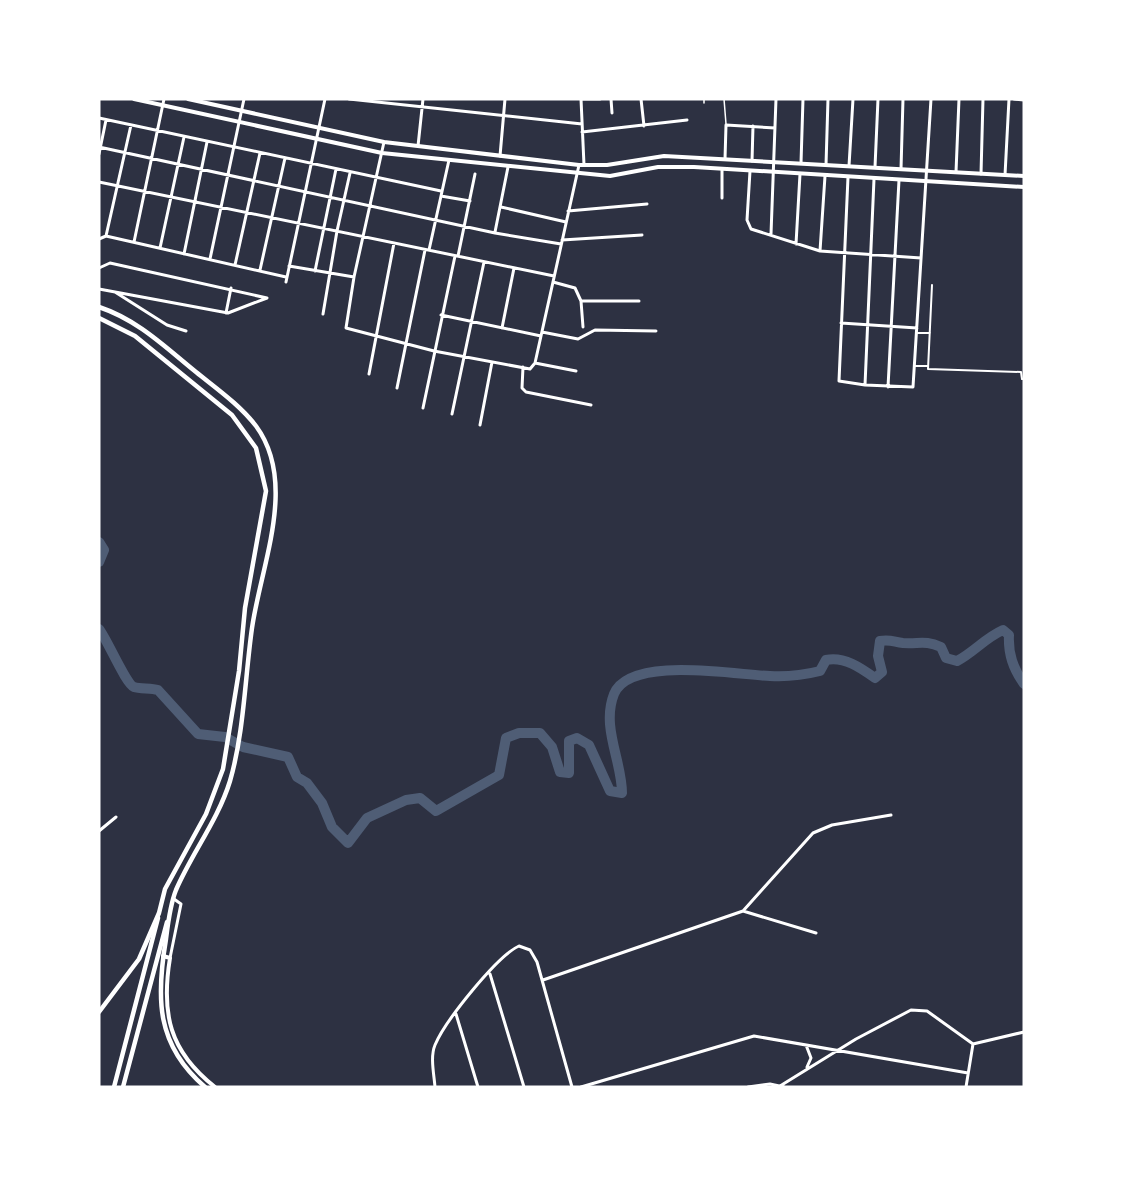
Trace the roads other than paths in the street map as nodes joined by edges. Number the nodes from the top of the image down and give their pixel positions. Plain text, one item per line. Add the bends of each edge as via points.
1 (134, 99) edge
2 (164, 99) edge
3 (188, 99) edge
4 (244, 99) edge
5 (325, 99) edge
6 (350, 99) edge
7 (423, 99) edge
8 (505, 99) edge
9 (581, 99) edge
10 (600, 99) edge
11 (611, 99) edge
12 (641, 99) edge
13 (704, 99) edge
14 (724, 99) edge
15 (777, 99) edge
16 (803, 99) edge
17 (828, 99) edge
18 (853, 99) edge
19 (878, 99) edge
20 (903, 99) edge
21 (931, 99) edge
22 (959, 99) edge
23 (983, 99) edge
24 (1009, 99) edge
25 (1014, 99) edge
26 (1024, 100) edge
27 (704, 103) dead end
28 (162, 105) junction
29 (422, 108) junction
30 (241, 112) junction
31 (612, 113) dead end
32 (502, 116) junction
33 (99, 118) edge
34 (106, 120) junction
35 (687, 120) dead end
36 (239, 122) junction
37 (582, 124) junction
38 (726, 124) junction
39 (131, 125) junction
40 (645, 126) junction
41 (753, 126) junction
42 (775, 128) junction
43 (317, 129) junction
44 (156, 130) junction
45 (582, 132) junction
46 (184, 136) junction
47 (315, 139) junction
48 (207, 142) junction
49 (384, 142) junction
50 (418, 146) junction
51 (100, 147) edge
52 (233, 147) junction
53 (124, 152) junction
54 (260, 153) junction
55 (382, 153) junction
56 (99, 154) edge
57 (500, 156) junction
58 (151, 158) junction
59 (285, 158) junction
60 (725, 159) junction
61 (449, 160) junction
62 (752, 161) junction
63 (775, 162) junction
64 (310, 163) junction
65 (178, 164) junction
66 (801, 164) junction
67 (581, 165) junction
68 (826, 165) junction
69 (849, 166) junction
70 (508, 167) junction
71 (202, 168) junction
72 (874, 168) junction
73 (336, 169) junction
74 (722, 169) junction
75 (901, 169) junction
76 (750, 171) junction
77 (927, 171) junction
78 (350, 172) junction
79 (774, 172) junction
80 (956, 172) junction
81 (475, 174) dead end
82 (577, 174) junction
83 (800, 174) junction
84 (981, 174) junction
85 (228, 175) junction
86 (1005, 175) junction
87 (376, 176) junction
88 (825, 176) junction
89 (1024, 176) edge
90 (848, 177) junction
91 (874, 179) junction
92 (255, 180) junction
93 (899, 180) junction
94 (99, 182) edge
95 (926, 182) junction
96 (117, 185) junction
97 (279, 185) junction
98 (1024, 187) edge
99 (145, 191) junction
100 (304, 191) junction
101 (441, 193) junction
102 (331, 196) junction
103 (171, 197) junction
104 (722, 198) dead end
105 (344, 199) junction
106 (470, 201) junction
107 (195, 202) junction
108 (370, 204) junction
109 (647, 204) dead end
110 (221, 207) junction
111 (501, 207) junction
112 (568, 211) junction
113 (248, 213) junction
114 (272, 218) junction
115 (436, 219) junction
116 (566, 222) junction
117 (298, 223) junction
118 (465, 226) junction
119 (324, 228) junction
120 (337, 231) junction
121 (495, 233) junction
122 (771, 234) junction
123 (642, 235) dead end
124 (106, 236) junction
125 (363, 237) junction
126 (99, 238) edge
127 (134, 242) junction
128 (561, 242) junction
129 (394, 243) junction
130 (796, 244) junction
131 (160, 248) junction
132 (427, 250) junction
133 (820, 251) junction
134 (184, 254) junction
135 (844, 254) junction
136 (871, 255) junction
137 (457, 256) junction
138 (895, 256) junction
139 (921, 258) junction
140 (210, 260) junction
141 (484, 262) junction
142 (236, 265) junction
143 (289, 266) junction
144 (99, 268) edge
145 (514, 268) junction
146 (260, 271) junction
147 (315, 271) junction
148 (330, 274) junction
149 (554, 276) junction
150 (286, 277) junction
151 (354, 278) junction
152 (286, 282) dead end
153 (553, 282) junction
154 (932, 285) dead end
155 (231, 288) junction
156 (99, 289) edge
157 (114, 291) junction
158 (581, 301) junction
159 (639, 301) dead end
160 (99, 307) edge
161 (226, 313) junction
162 (323, 314) dead end
163 (441, 315) junction
164 (99, 318) edge
165 (470, 321) junction
166 (841, 323) junction
167 (867, 325) junction
168 (892, 326) junction
169 (583, 327) dead end
170 (502, 328) junction
171 (917, 328) junction
172 (186, 331) dead end
173 (656, 331) dead end
174 (917, 333) junction
175 (930, 333) junction
176 (541, 334) junction
177 (377, 337) junction
178 (405, 344) junction
179 (434, 351) junction
180 (464, 358) junction
181 (492, 362) junction
182 (535, 363) junction
183 (915, 366) junction
184 (928, 366) junction
185 (524, 367) junction
186 (576, 371) dead end
187 (369, 374) dead end
188 (1024, 379) edge
189 (865, 386) junction
190 (888, 387) junction
191 (397, 388) dead end
192 (591, 405) dead end
193 (423, 408) dead end
194 (452, 414) dead end
195 (480, 425) dead end
196 (891, 816) dead end
197 (116, 817) dead end
198 (99, 831) edge
199 (174, 898) junction
200 (743, 911) junction
201 (159, 913) junction
202 (170, 914) junction
203 (816, 933) dead end
204 (163, 956) junction
205 (170, 958) junction
206 (489, 973) junction
207 (543, 980) junction
208 (99, 1012) edge
209 (456, 1013) junction
210 (1024, 1032) edge
211 (806, 1044) junction
212 (973, 1044) junction
213 (838, 1050) junction
214 (806, 1068) junction
215 (968, 1073) junction
216 (114, 1087) edge
217 (123, 1087) edge
218 (205, 1087) edge
219 (215, 1087) edge
220 (435, 1087) edge
221 (478, 1087) edge
222 (524, 1087) edge
223 (572, 1087) edge
224 (581, 1087) edge
225 (748, 1087) edge
226 (782, 1087) edge
227 (966, 1087) edge

1 - 28 street
2 - 28 street
3 - 30 street
4 - 30 street
5 - 43 street
6 - 29 street
7 - 29 street
8 - 32 street
9 - 10 street
9 - 37 street
11 - 31 street
12 - 40 street
13 - 27 lane
14 - 38 lane
15 - 42 street
16 - 66 street
17 - 68 street
18 - 69 street
19 - 72 street
20 - 75 street
21 - 77 street
22 - 80 street
23 - 84 street
24 - 86 street
25 - 26 street
28 - 36 street
28 - 44 street
29 - 32 street
29 - 50 street
30 - 36 street
30 - 43 street
32 - 37 street
32 - 57 street
33 - 34 street
34 - 39 street
34 - 51 street
35 - 40 street
36 - 47 street
36 - 52 street
37 - 45 street
38 - 41 street
38 - 60 street
39 - 44 street
39 - 53 street
40 - 45 street
41 - 42 street
41 - 62 street
42 - 63 street
43 - 47 street
43 - 49 street
44 - 46 street
44 - 58 street
45 - 67 street
46 - 48 street
46 - 65 street
47 - 55 street
47 - 64 street
48 - 52 street
48 - 71 street
49 - 50 street
49 - 55 street
50 - 57 street
51 - 53 street
51 - 56 street
52 - 54 street
52 - 85 street
53 - 58 street
53 - 96 street
54 - 59 street
54 - 92 street
55 - 61 street
55 - 87 street
57 - 67 street
58 - 65 street
58 - 99 street
59 - 64 street
59 - 97 street
60 - 62 street
60 - 67 street via 664,156
61 - 70 street
61 - 101 street
62 - 63 street
63 - 66 street
63 - 79 street
64 - 73 street
64 - 100 street
65 - 71 street
65 - 103 street
66 - 68 street
67 - 82 street
68 - 69 street
69 - 72 street
70 - 82 street
70 - 111 street
71 - 85 street
71 - 107 street
72 - 75 street
73 - 78 street
73 - 102 street
74 - 76 street
74 - 82 street via 657,167 610,176
74 - 104 street
75 - 77 street
76 - 79 street
76 - 122 street via 747,220 751,229
77 - 80 street
77 - 95 street
78 - 87 street
78 - 105 street
79 - 83 street
79 - 122 street
80 - 84 street
81 - 106 street
82 - 112 street
83 - 88 street
83 - 130 street
84 - 86 street
85 - 92 street
85 - 110 street
86 - 89 street
87 - 101 street
87 - 108 street
88 - 90 street
88 - 133 street
90 - 91 street
90 - 135 street
91 - 93 street
91 - 136 street
92 - 97 street
92 - 113 street
93 - 95 street
93 - 138 street
94 - 96 street
95 - 98 street
95 - 139 street
96 - 99 street
96 - 124 street
97 - 100 street
97 - 114 street
99 - 103 street
99 - 127 street
100 - 102 street
100 - 117 street
101 - 106 street
101 - 115 street
102 - 105 street
102 - 119 street
103 - 107 street
103 - 131 street
105 - 108 street
105 - 120 street
106 - 118 street
107 - 110 street
107 - 134 street
108 - 115 street
108 - 125 street
109 - 112 street
110 - 113 street
110 - 140 street
111 - 116 street
111 - 121 street
112 - 116 street
113 - 114 street
113 - 142 street
114 - 117 street
114 - 146 street
115 - 118 street
115 - 132 street
116 - 128 street
117 - 119 street
117 - 143 street
118 - 121 street
118 - 137 street
119 - 120 street
119 - 147 street
120 - 125 street
120 - 148 street
121 - 128 street
122 - 130 street
123 - 128 street
124 - 126 street
124 - 127 street
125 - 129 street
125 - 151 street
127 - 131 street
128 - 149 street
129 - 132 street
129 - 177 street
130 - 133 street
131 - 134 street
132 - 137 street
132 - 178 street
133 - 135 street
134 - 140 street
135 - 136 street
135 - 166 street
136 - 138 street
136 - 167 street
137 - 141 street
137 - 163 street
138 - 139 street
138 - 168 street
139 - 171 street
140 - 142 street
141 - 145 street
141 - 165 street
142 - 146 street
143 - 147 street
143 - 150 street
144 - 155 street via 110,263
145 - 149 street
145 - 170 street
146 - 150 street
147 - 148 street
148 - 151 street
148 - 162 street
149 - 153 street
150 - 152 street
151 - 177 street via 345,326 350,331
153 - 158 street via 574,287
153 - 176 street
154 - 175 street
155 - 161 street
155 - 161 street via 266,299
156 - 157 street
157 - 161 street
157 - 172 street via 167,325
158 - 159 street
158 - 169 street
160 - 199 main road via 143,328 241,409 257,427 269,450 276,482 276,505 252,627 230,781
163 - 165 street
163 - 179 street
164 - 201 main road via 135,336 244,428 265,476 265,507 245,608 223,769 206,814 165,890
165 - 170 street
165 - 180 street
166 - 167 street
166 - 189 street via 839,379 841,383
167 - 168 street
167 - 189 street
168 - 171 street
168 - 190 street
170 - 176 street
171 - 174 street
173 - 176 street via 595,330 578,339
174 - 175 street
174 - 183 street
175 - 184 street
176 - 182 street
177 - 178 street
177 - 187 street
178 - 179 street
178 - 191 street
179 - 180 street
179 - 193 street
180 - 181 street
180 - 194 street
181 - 185 street
181 - 195 street
182 - 185 street via 532,369
182 - 186 street
183 - 184 street
183 - 190 street via 915,382 910,387
184 - 188 street via 1022,372
185 - 192 street via 522,384 526,392
189 - 190 street
196 - 200 street via 832,825 806,837
197 - 198 street
199 - 202 main road
199 - 205 street via 181,904
200 - 203 street
200 - 207 street
201 - 208 main road via 139,958
201 - 216 main road
202 - 204 main road
202 - 217 main road
204 - 205 street
204 - 218 main road via 159,987 164,1027 183,1064
205 - 219 street via 166,989 171,1030 187,1060
206 - 207 street via 519,946 530,950
206 - 209 street
206 - 222 street
207 - 223 street
209 - 220 street via 434,1047
209 - 221 street
210 - 212 street
211 - 213 street
211 - 214 street via 810,1058
211 - 224 street via 754,1036
212 - 213 street via 927,1011 911,1010
212 - 215 street
213 - 214 street
213 - 215 street
214 - 226 street
215 - 227 street
225 - 226 street

